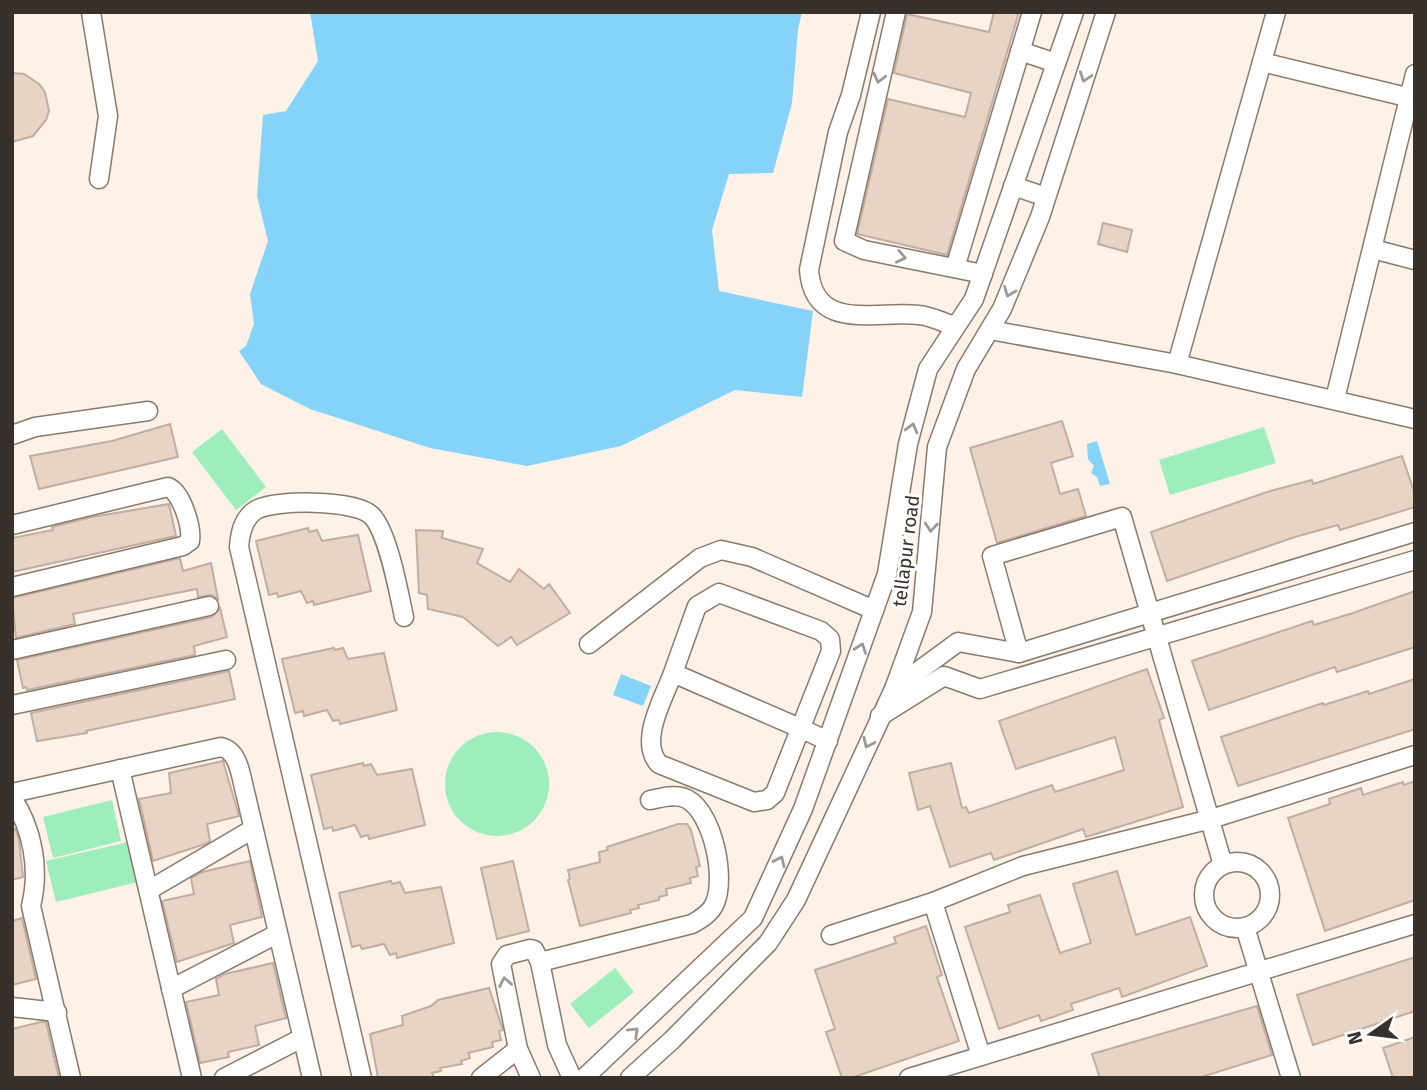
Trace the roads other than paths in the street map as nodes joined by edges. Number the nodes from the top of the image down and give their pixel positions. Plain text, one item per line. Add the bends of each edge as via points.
1 (91, 12) edge
2 (871, 12) edge
3 (896, 12) edge
4 (1032, 12) edge
5 (1073, 12) edge
6 (1106, 12) edge
7 (1276, 12) edge
8 (1020, 51) junction
9 (1056, 62) junction
10 (1262, 62) junction
11 (1415, 74) edge
12 (1412, 98) edge
13 (99, 179) dead end
14 (1013, 186) junction
15 (1046, 197) junction
16 (1373, 249) junction
17 (1415, 260) edge
18 (955, 268) junction
19 (983, 274) junction
20 (956, 326) junction
21 (990, 330) junction
22 (1177, 364) junction
23 (1335, 399) junction
24 (148, 411) dead end
25 (1415, 419) edge
26 (12, 435) edge
27 (12, 525) edge
28 (1415, 532) edge
29 (1415, 560) edge
30 (12, 587) edge
31 (209, 606) dead end
32 (874, 610) junction
33 (1151, 614) junction
34 (404, 617) dead end
35 (1158, 635) junction
36 (589, 644) dead end
37 (12, 650) edge
38 (1019, 653) junction
39 (226, 660) dead end
40 (673, 673) junction
41 (894, 689) junction
42 (12, 705) edge
43 (880, 716) junction
44 (802, 729) junction
45 (828, 740) junction
46 (1415, 755) edge
47 (120, 769) junction
48 (12, 793) edge
49 (12, 798) edge
50 (650, 800) dead end
51 (1211, 819) junction
52 (253, 829) junction
53 (1223, 865) junction
54 (149, 890) junction
55 (933, 902) junction
56 (12, 905) edge
57 (31, 906) junction
58 (1415, 924) edge
59 (1245, 927) junction
60 (277, 934) junction
61 (831, 935) dead end
62 (540, 962) junction
63 (1258, 972) junction
64 (171, 989) junction
65 (12, 1007) edge
66 (57, 1012) junction
67 (302, 1038) junction
68 (518, 1049) junction
69 (981, 1056) junction
70 (71, 1078) edge
71 (192, 1078) edge
72 (224, 1078) edge
73 (312, 1078) edge
74 (362, 1078) edge
75 (481, 1078) edge
76 (531, 1078) edge
77 (572, 1078) edge
78 (584, 1078) edge
79 (630, 1078) edge
80 (909, 1078) edge
81 (1291, 1078) edge

1 - 13 street via 108,116
2 - 20 street via 838,132 809,270 812,292 820,305 831,309 884,317 923,315
3 -> 18 street via 844,241 864,250
4 - 8 street
5 - 9 street
6 -> 15 street, tellapur road
7 - 10 street
8 - 9 street
8 - 18 street
9 - 14 street
10 - 12 street
10 - 22 street
11 - 12 street
12 - 16 street
14 - 15 street
14 - 19 street
15 -> 21 street, tellapur road
16 - 17 street
16 - 23 street
18 - 19 street
19 - 20 street via 974,299
32 -> 20 street via 887,573 908,444 928,369
21 - 22 street
21 -> 41 street, tellapur road via 966,369 937,447 922,612
22 - 23 street
23 - 25 street
24 - 26 street via 35,427
27 - 30 street via 168,487 174,489 191,533 183,546
28 - 33 street
29 - 35 street
31 - 37 street
32 - 36 street via 752,557 721,550 700,558
45 -> 32 street
33 - 35 street
33 - 38 street
33 - 38 street via 1122,517 992,555
34 - 74 street via 383,537 372,516 358,508 336,503 257,509 240,531 239,547
35 - 43 street via 980,689 944,676
35 - 51 street
38 - 41 street via 958,642
39 - 42 street
40 - 44 street
40 - 44 street via 650,741 650,755 659,764 754,802 767,800 775,793
40 - 44 street via 697,606 719,593 821,631 830,639 831,652
41 - 43 street, tellapur road
43 -> 79 street, tellapur road via 796,900 768,943
44 - 45 street
78 -> 45 street via 753,918 803,810
46 - 51 street
47 - 48 street
47 - 52 street via 229,749 235,755
47 - 54 street
49 - 57 street via 22,811 34,857 36,884
50 - 62 street via 687,799 711,829 719,888 715,905 692,924
51 - 53 street
51 - 55 street via 1023,866
52 - 54 street
52 - 60 street
53 - 59 street via 1207,881 1205,904 1225,926
53 - 59 street via 1245,864 1256,869 1268,887 1268,907
54 - 64 street
55 - 61 street
55 - 69 street
56 - 57 street
57 - 66 street
58 - 63 street
59 - 63 street
60 - 64 street
60 - 67 street
68 -> 62 street via 501,964 507,955 530,949
62 - 77 street via 557,1045
63 - 69 street
63 - 81 street
64 - 71 street
65 - 66 street
66 - 70 street
67 - 72 street
67 - 73 street
68 - 75 street
68 - 76 street
69 - 80 street

